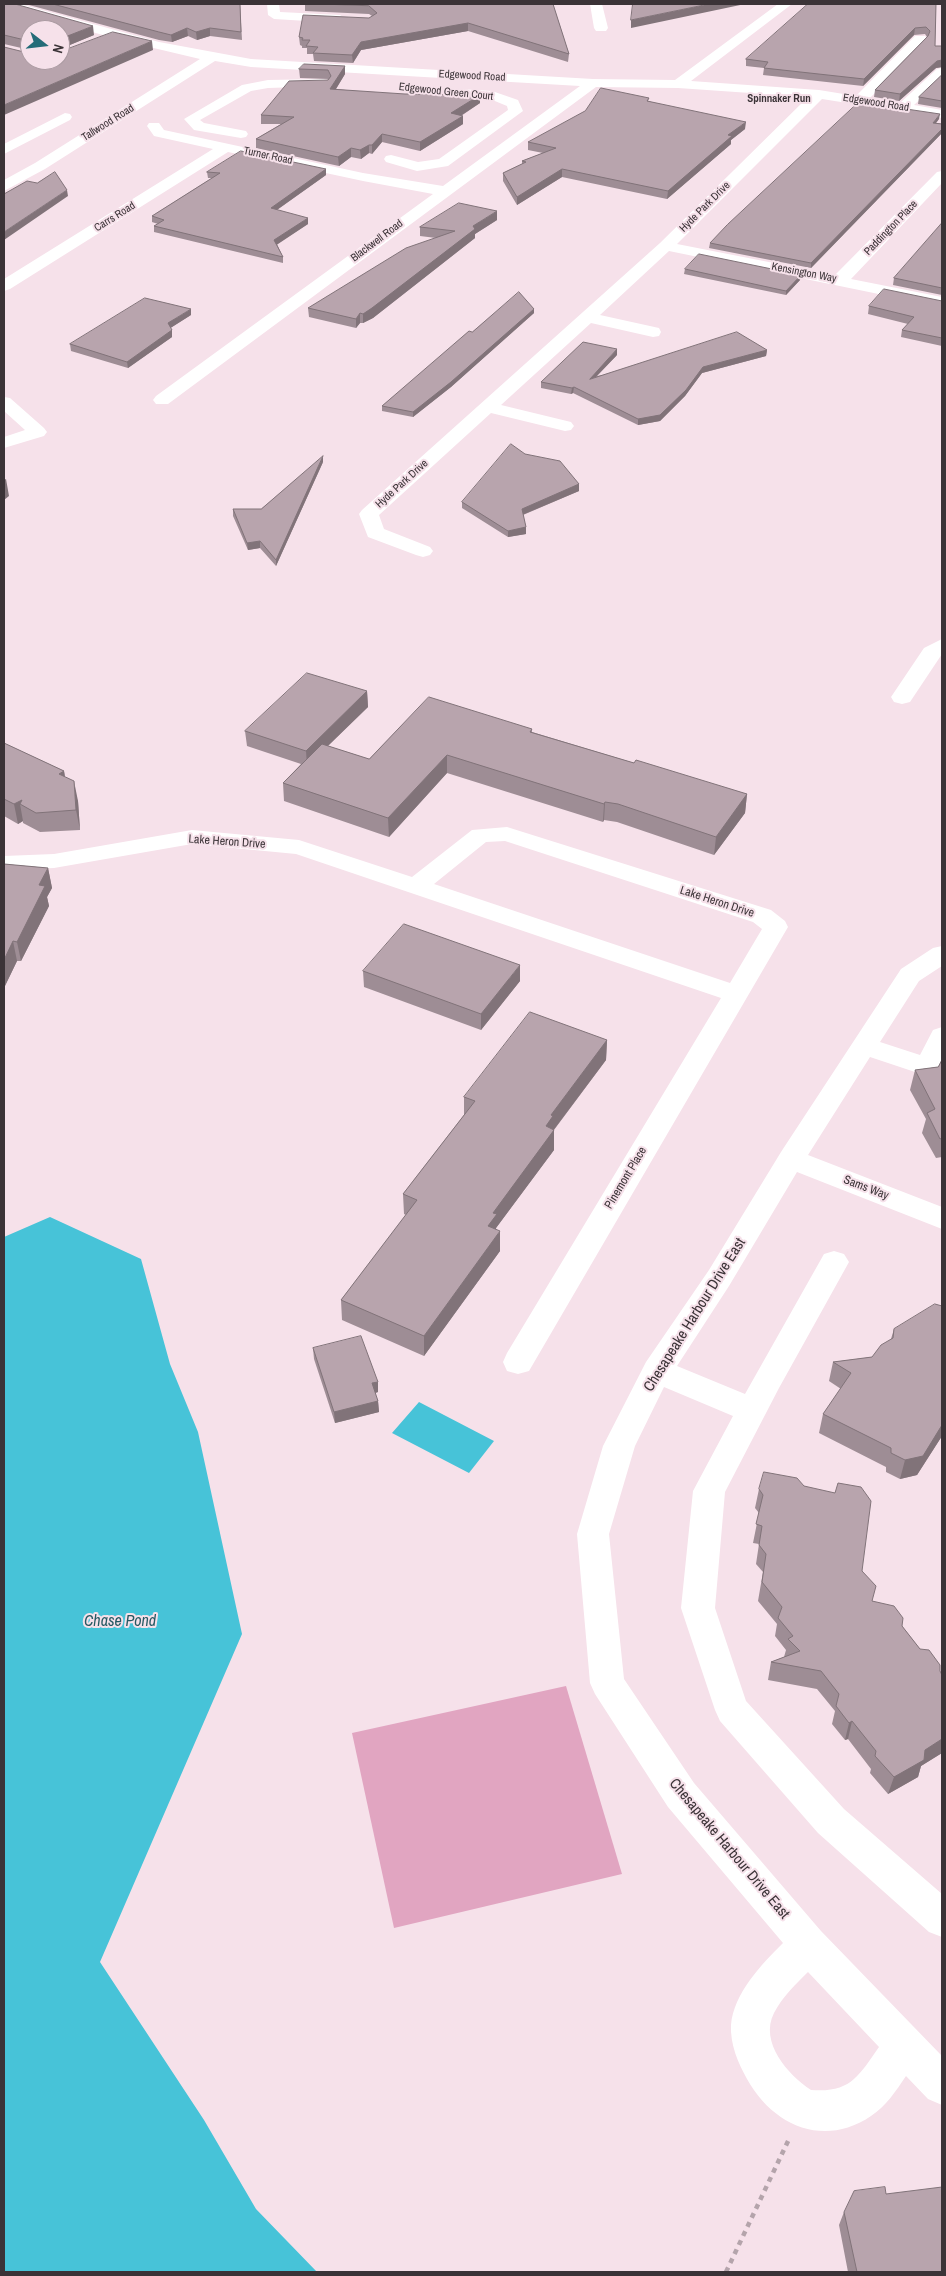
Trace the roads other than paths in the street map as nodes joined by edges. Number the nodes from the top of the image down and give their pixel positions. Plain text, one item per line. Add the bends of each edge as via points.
1 (7, 4) edge
2 (274, 4) edge
3 (596, 4) edge
4 (786, 4) edge
5 (62, 8) edge
6 (44, 15) junction
7 (350, 19) edge
8 (600, 28) dead end
9 (114, 34) junction
10 (920, 39) edge
11 (96, 41) edge
12 (212, 58) junction
13 (942, 72) edge
14 (383, 79) junction
15 (593, 83) junction
16 (678, 84) junction
17 (447, 92) dead end
18 (819, 94) junction
19 (859, 101) junction
20 (903, 108) junction
21 (942, 114) edge
22 (65, 117) dead end
23 (154, 126) dead end
24 (241, 134) dead end
25 (226, 147) junction
26 (11, 157) edge
27 (391, 160) dead end
28 (40, 166) junction
29 (942, 175) edge
30 (4, 186) edge
31 (444, 191) junction
32 (666, 246) junction
33 (840, 280) junction
34 (4, 286) edge
35 (942, 302) edge
36 (588, 317) junction
37 (653, 332) dead end
38 (162, 400) dead end
39 (4, 402) edge
40 (488, 407) junction
41 (565, 426) dead end
42 (4, 443) edge
43 (423, 551) dead end
44 (942, 645) edge
45 (902, 697) dead end
46 (4, 863) edge
47 (415, 887) junction
48 (942, 954) edge
49 (735, 994) junction
50 (942, 1036) edge
51 (865, 1046) junction
52 (934, 1070) edge
53 (791, 1159) junction
54 (942, 1218) edge
55 (834, 1262) dead end
56 (518, 1362) dead end
57 (656, 1371) junction
58 (752, 1410) junction
59 (942, 1919) edge
60 (808, 1944) junction
61 (904, 2046) junction
62 (942, 2086) edge

1 - 6 street, Edgewood Road
2 - 7 street via 274,14
3 - 8 street
4 - 16 street
5 - 6 street
6 - 9 street, Edgewood Road
9 - 11 street
9 - 12 street, Edgewood Road
10 - 19 street
12 - 14 street, Edgewood Road
12 - 28 street, Tallwood Road
13 - 20 street
14 - 15 street, Edgewood Road
14 - 24 street via 268,84 247,88 190,119 199,127
15 - 16 street, Edgewood Road
15 - 31 street, Blackwell Road
16 - 18 street, Edgewood Road
17 - 27 street, Edgewood Green Court via 492,95 512,102 516,111 443,163 417,167
18 - 19 street, Edgewood Road
18 - 32 street, Hyde Park Drive
19 - 20 street, Edgewood Road
20 - 21 street, Edgewood Road
22 - 26 street
23 - 25 street, Turner Road via 159,133
25 - 31 street, Turner Road via 362,177
25 - 34 street, Carrs Road
26 - 28 street
28 - 30 street, Tallwood Road
29 - 33 street, Paddington Place
31 - 38 street, Blackwell Road
32 - 33 street, Kensington Way
32 - 36 street, Hyde Park Drive
33 - 35 street, Kensington Way
36 - 37 street
36 - 40 street, Hyde Park Drive
39 - 42 street via 38,432
40 - 41 street
40 - 43 street, Hyde Park Drive via 369,514 375,533
44 - 45 street via 931,652
46 - 47 street, Lake Heron Drive via 54,861 192,837 299,847
47 - 49 street, Lake Heron Drive
47 - 49 street, Lake Heron Drive via 480,835 507,834 762,916 776,928
48 - 51 street, Chesapeake Harbour Drive East via 910,975
49 - 56 street, Pinemont Place
50 - 52 street
51 - 52 street
51 - 53 street, Chesapeake Harbour Drive East
53 - 54 street, Sams Way
53 - 57 street, Chesapeake Harbour Drive East via 719,1278
55 - 58 street
57 - 58 street
57 - 60 street, Chesapeake Harbour Drive East via 619,1446 594,1534 607,1683 681,1795
58 - 59 street via 709,1491 698,1608 732,1710 830,1821
60 - 61 street, Chesapeake Harbour Drive East
60 - 61 street via 761,1997 751,2024 753,2052 773,2084 803,2109 848,2107 874,2088
61 - 62 street, Chesapeake Harbour Drive East

